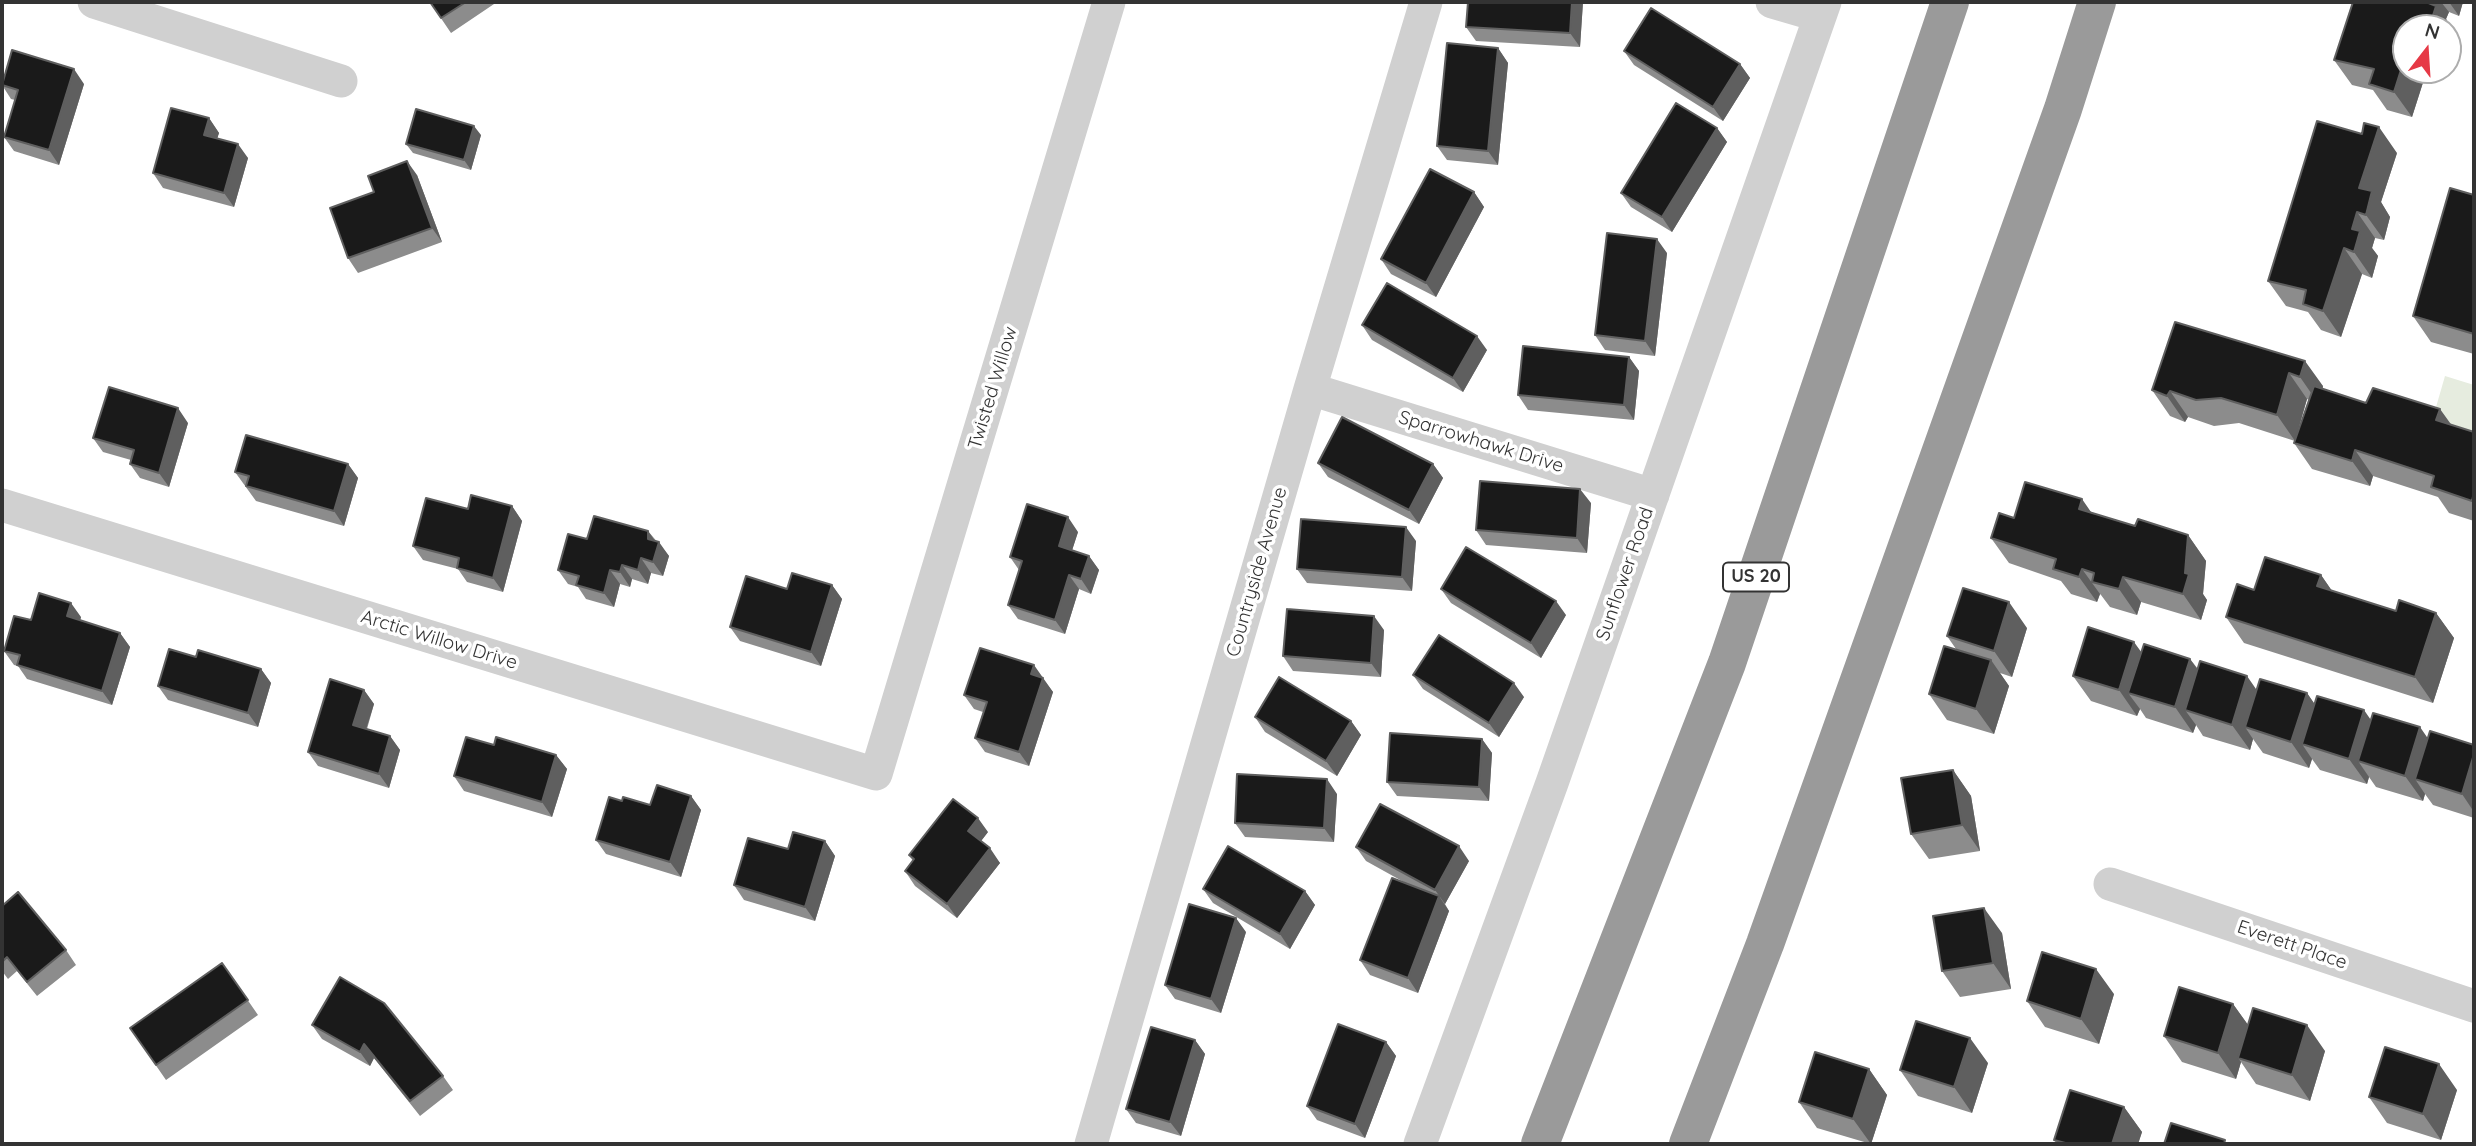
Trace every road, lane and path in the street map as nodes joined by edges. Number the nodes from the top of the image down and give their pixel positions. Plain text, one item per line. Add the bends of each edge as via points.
1 (94, 2) edge
2 (1109, 2) edge
3 (1426, 2) edge
4 (1772, 2) edge
5 (1950, 2) edge
6 (2098, 2) edge
7 (1822, 9) edge
8 (341, 80) dead end
9 (1310, 390) junction
10 (1653, 495) junction
11 (2, 505) edge
12 (876, 774) joint
13 (2110, 884) dead end
14 (2474, 1006) edge
15 (1091, 1144) edge
16 (1420, 1144) edge
17 (1540, 1144) edge
18 (1688, 1144) edge

1 - 8 street
2 - 12 street, Twisted Willow
3 - 9 street, Countryside Avenue
4 - 7 street
5 - 17 highway, US 20 via 1727,663
6 - 18 highway via 1769,931
7 - 10 street, Sunflower Road
9 - 10 street, Sparrowhawk Drive
9 - 15 street, Countryside Avenue
10 - 16 street, Sunflower Road
11 - 12 street, Arctic Willow Drive
13 - 14 street, Everett Place

